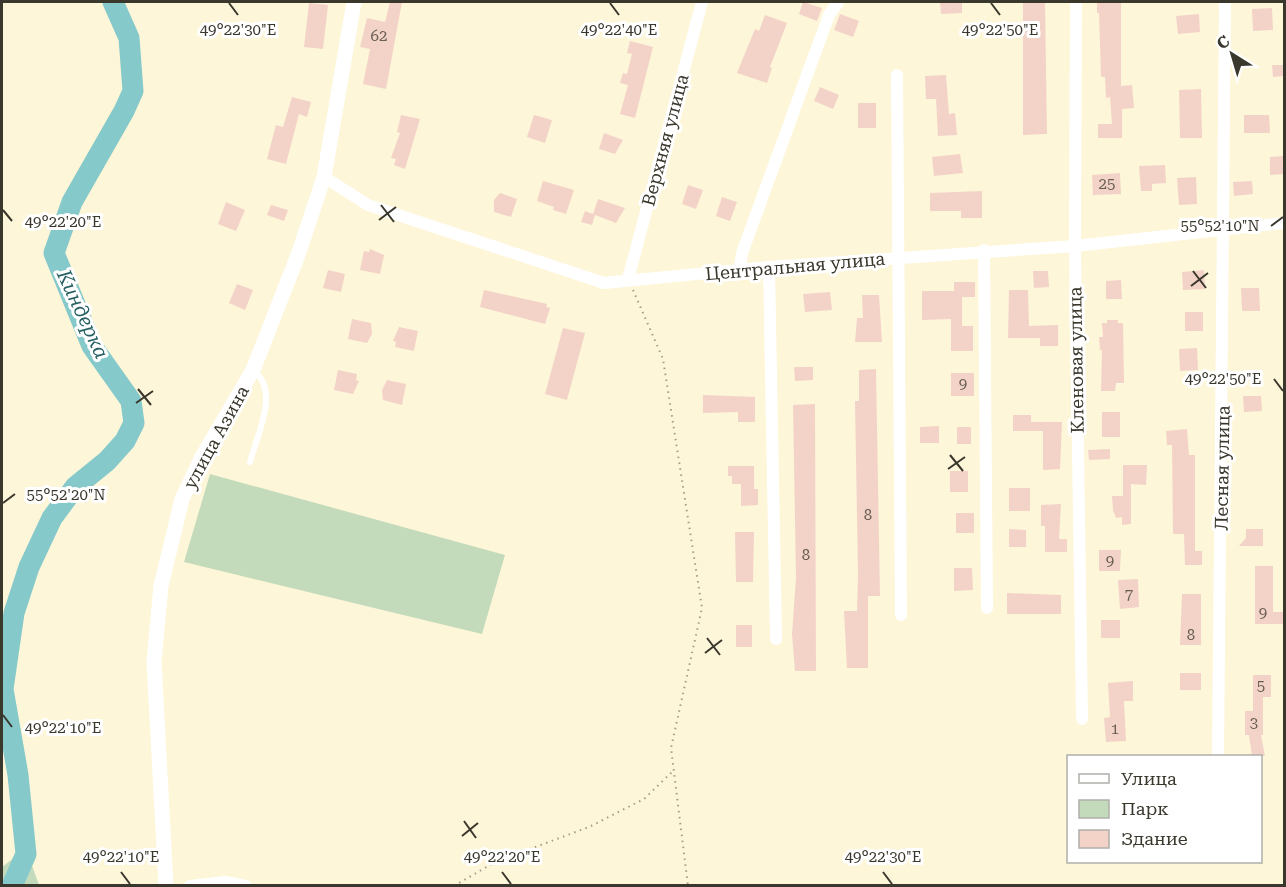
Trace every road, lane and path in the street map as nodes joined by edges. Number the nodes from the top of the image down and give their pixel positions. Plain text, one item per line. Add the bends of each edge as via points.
1 (354, 2) edge
2 (702, 2) edge
3 (838, 2) edge
4 (1076, 2) edge
5 (1225, 2) edge
6 (897, 75) dead end
7 (324, 177) junction
8 (1284, 223) edge
9 (1225, 228) junction
10 (1075, 246) junction
11 (984, 250) junction
12 (897, 258) junction
13 (769, 267) junction
14 (740, 270) junction
15 (628, 279) junction
16 (253, 370) junction
17 (250, 462) dead end
18 (987, 608) dead end
19 (901, 615) dead end
20 (776, 639) dead end
21 (1082, 719) dead end
22 (1218, 755) edge
23 (674, 771) junction
24 (166, 885) edge
25 (190, 885) edge
26 (246, 885) edge
27 (454, 885) edge
28 (688, 885) edge

1 - 7 street, улица Азина
2 - 15 street, Верхняя улица
3 - 14 street via 742,254
4 - 10 street, Кленовая улица
5 - 9 street, Лесная улица
6 - 12 street
7 - 15 street, Центральная улица via 368,206 500,251 604,283
7 - 16 street, улица Азина
8 - 9 street, Центральная улица
9 - 10 street, Центральная улица
9 - 22 street, Лесная улица
10 - 11 street, Центральная улица
10 - 21 street, Кленовая улица
11 - 12 street, Центральная улица
11 - 18 street
12 - 13 street, Центральная улица
12 - 19 street
13 - 14 street, Центральная улица
13 - 20 street
14 - 15 street, Центральная улица
15 - 23 path via 663,359 702,608 670,748
16 - 17 lane via 262,378 268,394
16 - 24 street, улица Азина via 182,499 160,586 154,660
23 - 27 path via 644,799 589,827 495,862
23 - 28 path
25 - 26 street

